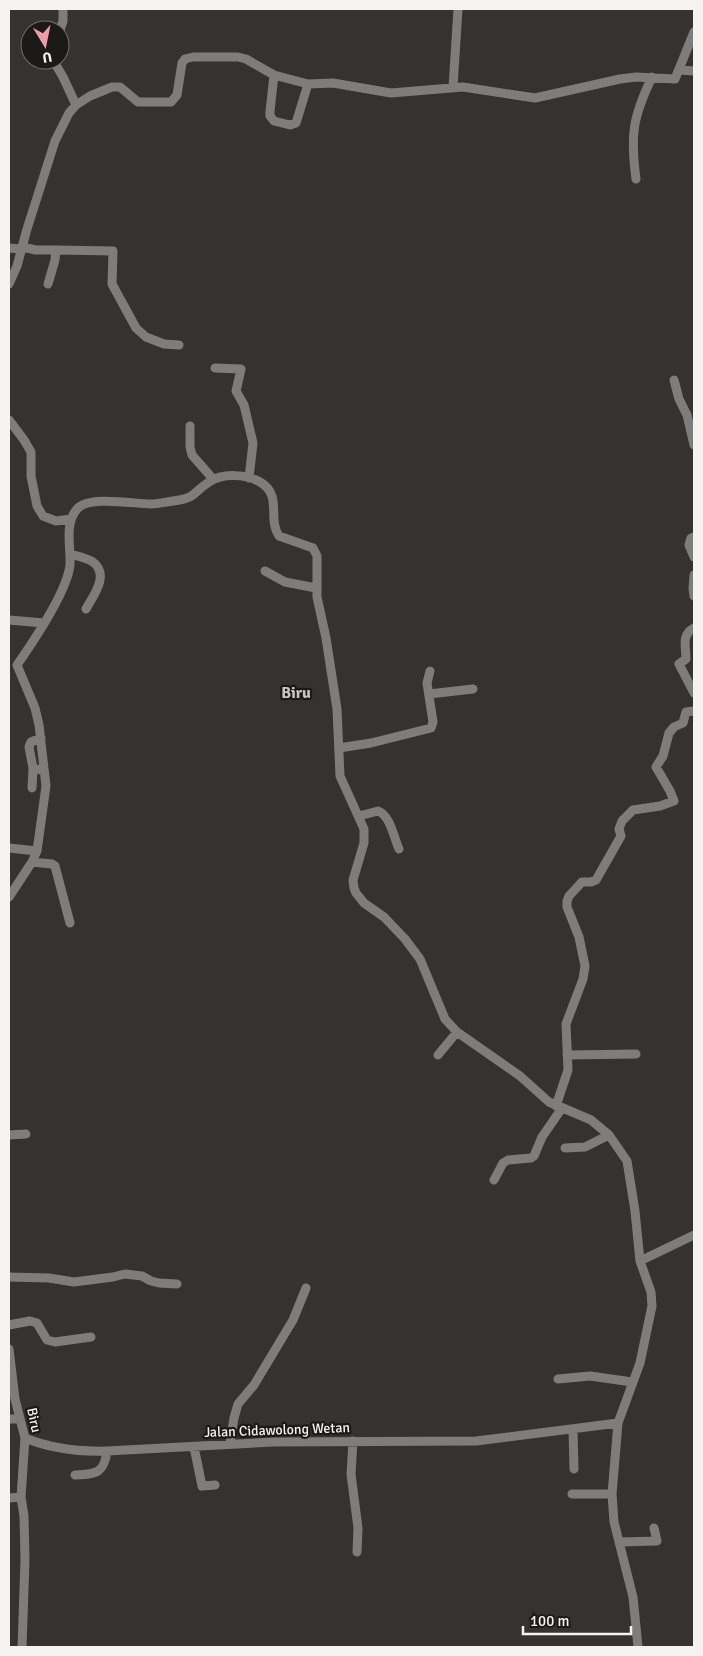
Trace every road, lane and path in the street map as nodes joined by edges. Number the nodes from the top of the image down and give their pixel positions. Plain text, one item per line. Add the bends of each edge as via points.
1 (458, 9) edge
2 (694, 32) edge
3 (59, 70) edge
4 (679, 70) junction
5 (694, 71) edge
6 (274, 75) junction
7 (652, 77) junction
8 (308, 84) junction
9 (453, 87) junction
10 (76, 106) junction
11 (636, 179) dead end
12 (9, 248) edge
13 (22, 248) junction
14 (56, 250) junction
15 (9, 284) edge
16 (48, 284) dead end
17 (179, 345) dead end
18 (216, 368) dead end
19 (674, 380) dead end
20 (9, 420) edge
21 (190, 426) dead end
22 (694, 445) edge
23 (249, 478) junction
24 (213, 479) junction
25 (71, 519) junction
26 (694, 537) edge
27 (70, 554) junction
28 (694, 557) edge
29 (265, 571) dead end
30 (694, 575) edge
31 (316, 588) junction
32 (694, 596) edge
33 (86, 609) dead end
34 (9, 620) edge
35 (44, 623) junction
36 (694, 628) edge
37 (430, 671) dead end
38 (473, 688) dead end
39 (694, 693) edge
40 (429, 694) junction
41 (694, 711) edge
42 (41, 738) junction
43 (339, 748) junction
44 (32, 768) junction
45 (44, 771) junction
46 (32, 788) dead end
47 (359, 816) junction
48 (9, 848) edge
49 (399, 849) dead end
50 (37, 851) junction
51 (32, 862) junction
52 (9, 897) edge
53 (70, 923) dead end
54 (457, 1032) junction
55 (636, 1054) dead end
56 (438, 1055) dead end
57 (567, 1055) junction
58 (559, 1107) junction
59 (26, 1134) dead end
60 (9, 1135) edge
61 (609, 1135) junction
62 (565, 1148) dead end
63 (494, 1180) dead end
64 (694, 1235) edge
65 (640, 1261) junction
66 (9, 1277) edge
67 (177, 1284) dead end
68 (306, 1288) dead end
69 (9, 1325) edge
70 (91, 1338) dead end
71 (9, 1349) edge
72 (558, 1379) dead end
73 (632, 1382) junction
74 (9, 1418) edge
75 (20, 1419) junction
76 (618, 1423) junction
77 (573, 1429) junction
78 (25, 1438) junction
79 (353, 1441) junction
80 (230, 1444) junction
81 (194, 1446) junction
82 (107, 1452) junction
83 (574, 1469) dead end
84 (75, 1475) dead end
85 (215, 1485) dead end
86 (572, 1494) dead end
87 (612, 1494) junction
88 (21, 1497) junction
89 (9, 1498) edge
90 (654, 1528) dead end
91 (620, 1542) junction
92 (357, 1552) dead end
93 (22, 1647) edge
94 (638, 1647) edge

1 - 9 street
2 - 4 street
3 - 10 street
4 - 5 street
4 - 7 street via 675,80
6 - 8 street
6 - 8 street via 270,116 274,121 290,125 296,123
6 - 10 street via 238,57 194,57 182,62 178,95 171,102 138,102 116,87 104,89
7 - 9 street via 620,79 535,98
7 - 11 street via 634,123
8 - 9 street via 334,83 390,93
10 - 13 street via 62,123 55,141
12 - 13 street
13 - 14 street
13 - 15 street
14 - 16 street
14 - 17 street via 113,251 112,284 133,323 146,337 164,344
18 - 23 street via 240,368 242,371 236,391 246,410 253,443
19 - 22 street
20 - 25 street via 31,452 33,483 42,516 56,521
21 - 24 street via 192,455
23 - 24 street via 229,476
23 - 31 street via 261,482 270,492 274,500 274,526 279,536 316,551
24 - 25 street via 194,496 181,500 151,504 90,503 78,507
25 - 27 street
26 - 28 street via 689,545
27 - 33 street via 92,562 100,572 99,586
27 - 35 street via 66,580
29 - 31 street via 285,582
30 - 32 street
31 - 43 street via 332,674
34 - 35 street
35 - 42 street via 17,665 35,708
36 - 39 street via 686,634 686,659 679,664
37 - 40 street
38 - 40 street
40 - 43 street via 433,722 428,729 371,744
41 - 57 street via 686,712 683,723 672,728 661,761 656,765 674,801 633,810 622,821 619,829 622,836 596,880 582,882 567,901 585,966 566,1024
42 - 44 street via 29,744
42 - 45 street
43 - 47 street via 342,782
44 - 45 street
44 - 46 street
45 - 50 street via 46,786
47 - 49 street via 382,811
47 - 54 street via 364,836 353,880 356,893 384,917 415,952 445,1019
48 - 50 street
50 - 51 street
51 - 52 street
51 - 53 street via 55,866
54 - 56 street
54 - 58 street
55 - 57 street
57 - 58 street via 568,1070
58 - 61 street via 591,1120
58 - 63 street via 534,1156 508,1160 499,1168
59 - 60 street
61 - 62 street via 585,1147
61 - 65 street via 627,1161
64 - 65 street
65 - 73 street via 651,1292 652,1306 640,1363
66 - 67 street via 74,1282 125,1274
68 - 80 street via 293,1320 254,1385 238,1404
69 - 70 street via 38,1323 47,1340 54,1342
71 - 75 street, Biru
72 - 73 street via 590,1376
73 - 76 street
74 - 75 street
75 - 78 street, Biru
76 - 77 street, Jalan Cidawolong Wetan
76 - 87 street
77 - 79 street, Jalan Cidawolong Wetan via 476,1441
77 - 83 street
78 - 82 street, Jalan Cidawolong Wetan via 65,1450
78 - 88 street, Biru
79 - 80 street, Jalan Cidawolong Wetan
79 - 92 street via 351,1474 358,1528
80 - 81 street, Jalan Cidawolong Wetan
81 - 82 street, Jalan Cidawolong Wetan
81 - 85 street via 202,1486
82 - 84 street via 100,1471
86 - 87 street
87 - 91 street via 614,1522
88 - 89 street
88 - 93 street, Biru via 25,1560
90 - 91 street via 657,1541
91 - 94 street via 633,1597

